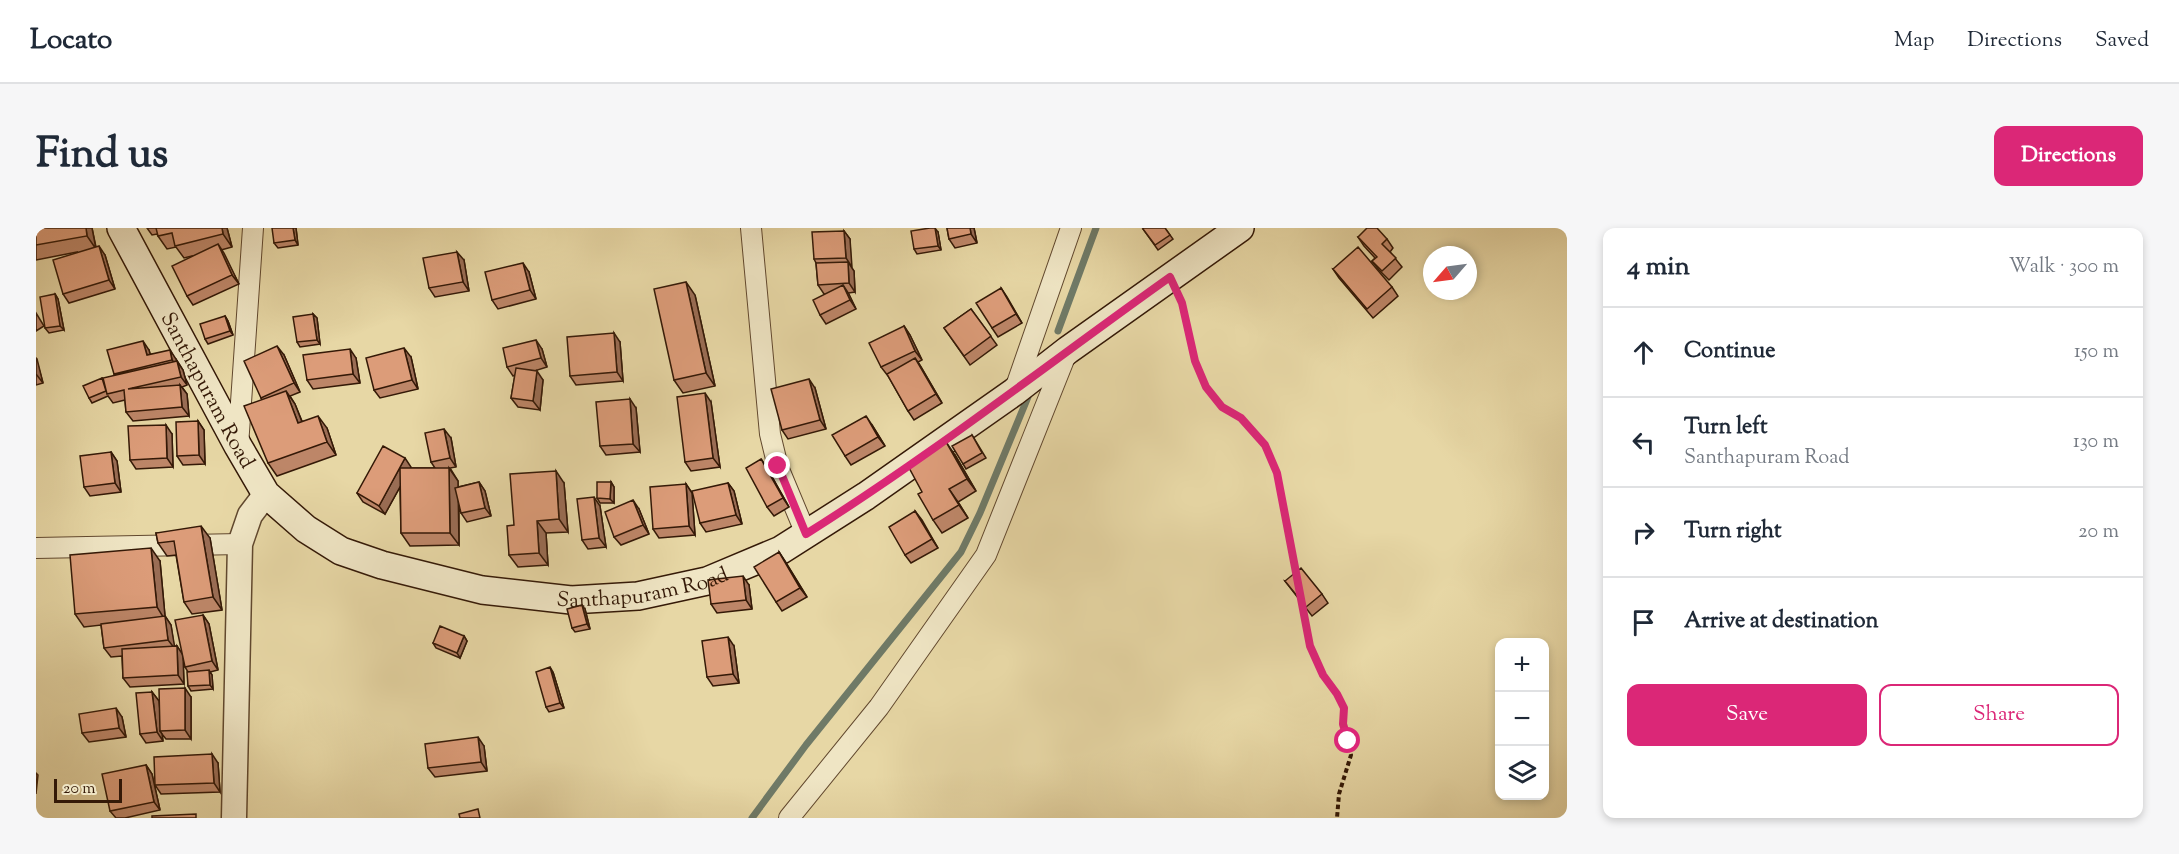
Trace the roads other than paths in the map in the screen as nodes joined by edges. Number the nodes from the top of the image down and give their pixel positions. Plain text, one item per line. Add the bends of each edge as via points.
1 (122, 228) edge
2 (253, 228) edge
3 (751, 228) edge
4 (1071, 228) edge
5 (1240, 228) edge
6 (1068, 350) junction
7 (1014, 392) junction
8 (238, 446) junction
9 (266, 494) junction
10 (806, 534) junction
11 (240, 544) junction
12 (36, 548) edge
13 (234, 818) edge
14 (789, 818) edge

1 - 8 main road, Santhapuram Road
2 - 8 street
3 - 10 street via 770,434 788,494
4 - 7 street
5 - 6 main road, Santhapuram Road
6 - 7 main road, Santhapuram Road
6 - 14 street via 986,555 879,707
7 - 10 main road, Santhapuram Road
8 - 9 main road, Santhapuram Road
9 - 10 main road, Santhapuram Road via 306,529 341,551 482,590 571,600 638,596 707,581
9 - 11 street via 249,515
11 - 12 street
11 - 13 street

